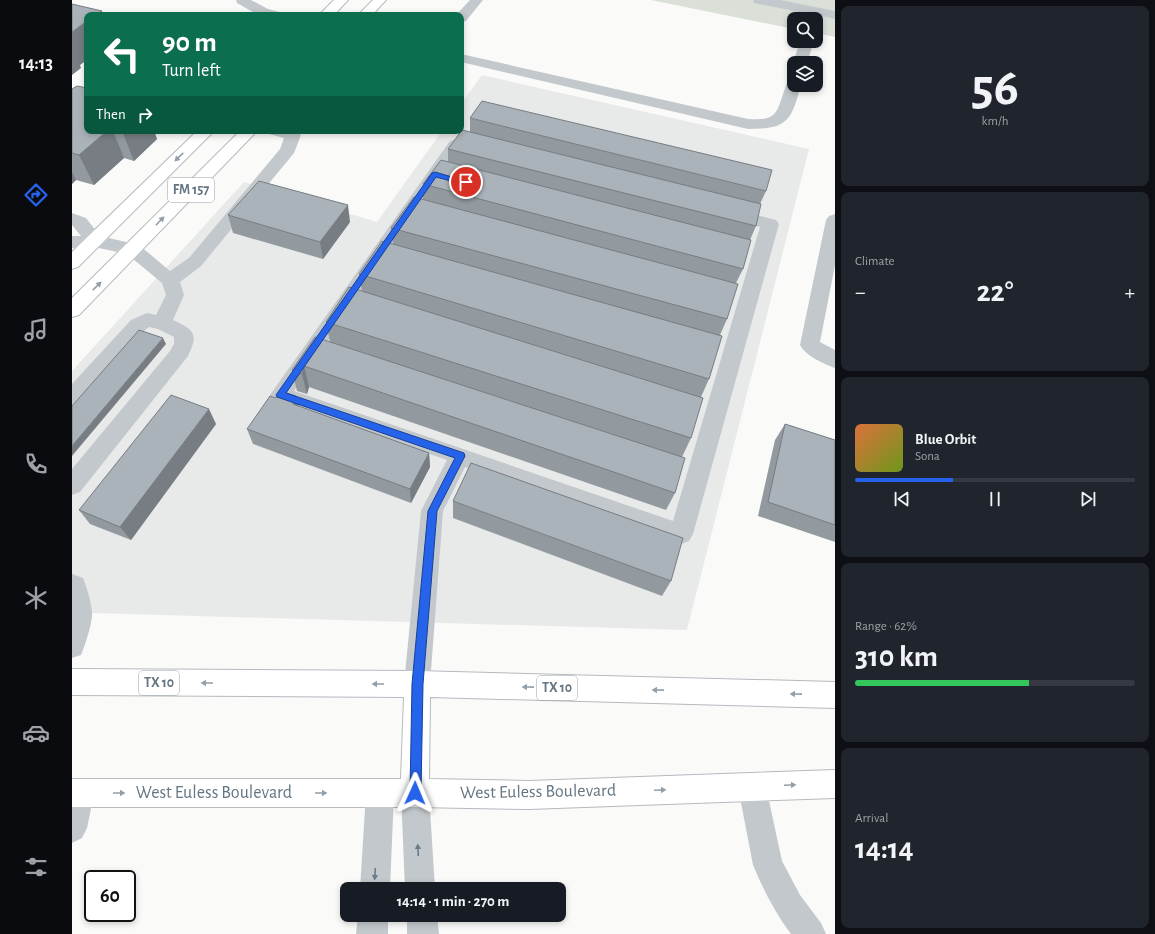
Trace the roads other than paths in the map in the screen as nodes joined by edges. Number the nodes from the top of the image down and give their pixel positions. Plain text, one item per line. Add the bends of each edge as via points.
1 (242, 0) edge
2 (342, 0) edge
3 (380, 0) edge
4 (477, 0) edge
5 (759, 0) edge
6 (263, 12) edge
7 (329, 12) edge
8 (371, 12) edge
9 (805, 12) edge
10 (464, 15) edge
11 (823, 15) edge
12 (835, 15) edge
13 (464, 59) edge
14 (791, 92) edge
15 (203, 134) edge
16 (246, 134) edge
17 (285, 134) edge
18 (486, 152) edge
19 (708, 208) edge
20 (72, 219) edge
21 (835, 220) edge
22 (94, 241) junction
23 (72, 242) edge
24 (133, 249) junction
25 (72, 263) edge
26 (170, 280) junction
27 (72, 310) edge
28 (162, 324) junction
29 (835, 360) edge
30 (72, 398) edge
31 (460, 456) junction
32 (72, 485) edge
33 (72, 585) edge
34 (72, 646) edge
35 (72, 682) edge
36 (418, 684) junction
37 (835, 695) edge
38 (835, 784) edge
39 (752, 787) junction
40 (380, 793) junction
41 (415, 793) junction
42 (75, 794) edge
43 (72, 828) edge
44 (375, 882) edge
45 (420, 882) edge
46 (373, 922) edge
47 (422, 922) edge
48 (372, 934) edge
49 (422, 934) edge
50 (810, 934) edge

1 - 6 street
2 - 7 main road
3 - 8 main road
4 - 10 street
5 - 9 street
11 - 12 street
13 - 14 street via 748,124 772,124 780,120
15 -> 22 main road, FM 157
24 -> 16 main road, FM 157
17 - 26 street via 293,136 288,150 195,262
18 - 31 street via 456,144 443,176 355,302 321,349 280,395
19 - 31 street via 770,224 752,257 707,411 691,470 681,534
20 - 22 street via 80,222
21 - 29 street via 810,345
22 - 23 street
22 - 24 street
22 - 25 main road, FM 157
24 - 26 street
27 -> 24 main road, FM 157
26 - 28 street via 174,295
28 - 30 street via 147,320 138,325
28 - 32 street via 183,333 184,344 178,356
31 - 36 street via 432,511
33 - 34 street via 80,614
36 -> 35 main road, TX 10
37 -> 36 main road, TX 10
36 - 41 main road
39 -> 38 main road, West Euless Boulevard
41 -> 39 main road, West Euless Boulevard via 529,795
39 - 50 street via 768,865 789,906
40 - 41 main road, West Euless Boulevard
42 -> 40 main road, West Euless Boulevard
40 -> 44 street
45 -> 41 street
42 - 43 street
46 - 48 street
47 - 49 street

